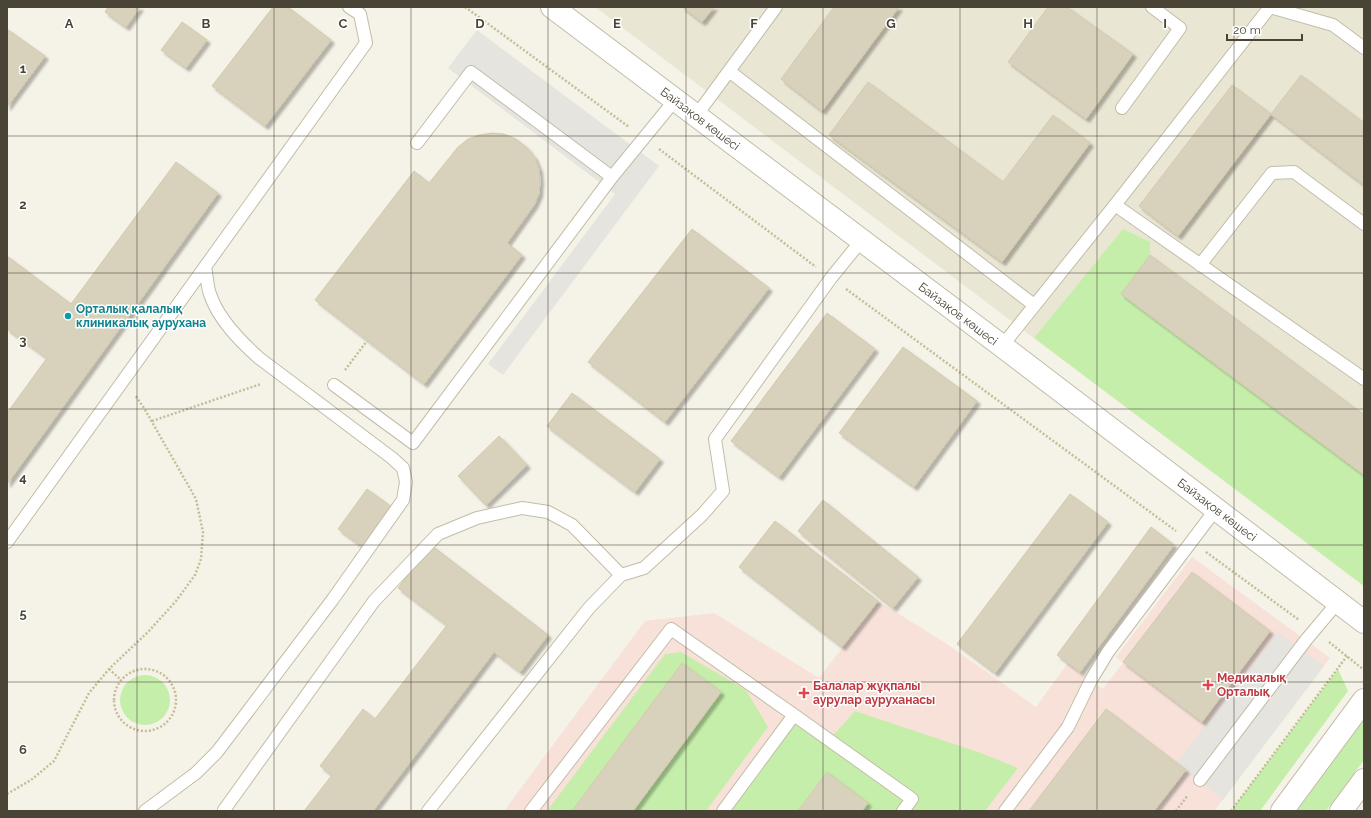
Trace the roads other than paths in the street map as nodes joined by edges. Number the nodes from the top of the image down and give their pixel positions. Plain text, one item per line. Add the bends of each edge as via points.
1 (349, 7) edge
2 (552, 7) edge
3 (776, 7) edge
4 (1152, 7) edge
5 (1270, 7) edge
6 (1364, 48) edge
7 (729, 71) junction
8 (675, 100) junction
9 (1122, 108) dead end
10 (696, 116) junction
11 (418, 143) dead end
12 (612, 177) junction
13 (1115, 205) junction
14 (1364, 224) edge
15 (861, 241) junction
16 (1200, 265) junction
17 (205, 267) junction
18 (1034, 305) junction
19 (1002, 346) junction
20 (1364, 379) edge
21 (334, 385) road end
22 (1216, 509) junction
23 (7, 542) edge
24 (621, 575) junction
25 (1338, 602) junction
26 (1364, 622) edge
27 (1364, 700) edge
28 (794, 715) junction
29 (1200, 780) dead end
30 (1364, 780) edge
31 (224, 810) edge
32 (145, 811) edge
33 (428, 811) edge
34 (531, 811) edge
35 (723, 811) edge
36 (903, 811) edge
37 (1005, 811) edge
38 (1282, 811) edge
39 (1341, 811) edge

1 - 17 lane via 360,14 366,43
2 - 8 street, Байзақов көшесі
3 - 7 lane
4 - 9 lane via 1180,28
5 - 6 lane via 1333,25
5 - 13 lane
7 - 10 lane
7 - 18 lane
8 - 10 street, Байзақов көшесі
8 - 12 lane
10 - 15 street, Байзақов көшесі
11 - 12 lane via 471,72
12 - 21 lane via 413,444
13 - 16 lane
13 - 18 lane
14 - 16 lane via 1294,172 1272,172
15 - 19 street, Байзақов көшесі
15 - 24 lane via 831,278 715,438 723,492 702,515 644,568
16 - 20 lane
17 - 23 lane
17 - 32 lane via 210,295 240,341 392,458 403,468 406,482 403,500 333,600 216,752 196,773
18 - 19 lane
19 - 22 street, Байзақов көшесі
22 - 25 street, Байзақов көшесі
22 - 37 lane via 1108,652 1068,727
24 - 31 lane via 572,525 548,512 522,508 477,518 438,534 374,601
24 - 33 lane via 589,608
25 - 26 street, Байзақов көшесі
25 - 29 lane
27 - 38 street
28 - 34 lane via 671,629
28 - 35 lane
28 - 36 lane via 912,799
30 - 39 street

